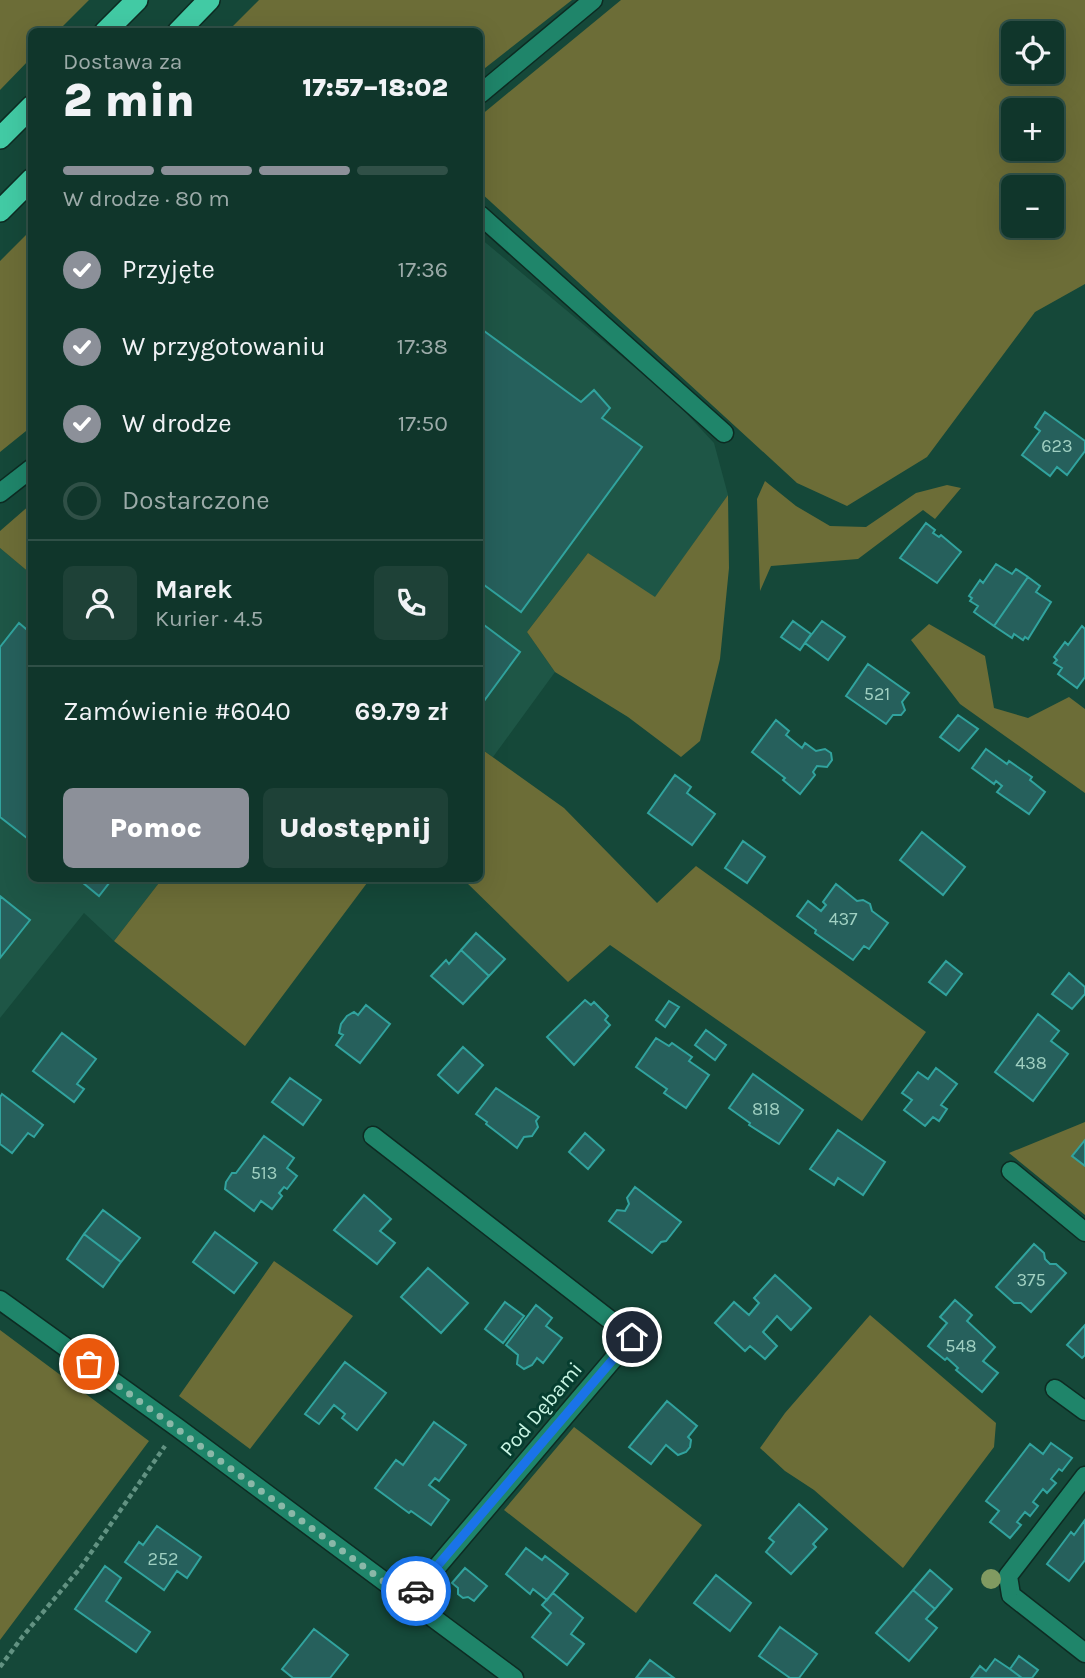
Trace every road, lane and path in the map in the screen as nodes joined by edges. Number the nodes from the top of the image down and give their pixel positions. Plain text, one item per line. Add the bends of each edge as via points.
1 (137, 0) edge
2 (209, 0) edge
3 (593, 0) edge
4 (109, 28) edge
5 (182, 28) edge
6 (483, 92) edge
7 (28, 110) edge
8 (0, 138) edge
9 (28, 183) edge
10 (0, 211) edge
11 (483, 218) edge
12 (724, 433) dead end
13 (28, 471) edge
14 (0, 493) edge
15 (373, 1136) dead end
16 (1011, 1171) dead end
17 (1085, 1232) edge
18 (0, 1300) edge
19 (1055, 1389) dead end
20 (1085, 1411) edge
21 (178, 1428) junction
22 (1085, 1476) edge
23 (409, 1600) junction
24 (1085, 1653) edge
25 (0, 1667) edge
26 (513, 1678) edge

1 - 4 highway
2 - 5 highway
3 - 6 street
7 - 8 highway
9 - 10 highway
11 - 12 street
13 - 14 street
15 - 23 street, Pod Dębami via 632,1337
16 - 17 street
18 - 21 street
19 - 20 street
21 - 23 street
21 - 25 path via 81,1567
22 - 24 street via 1008,1576 1011,1595
23 - 26 street

